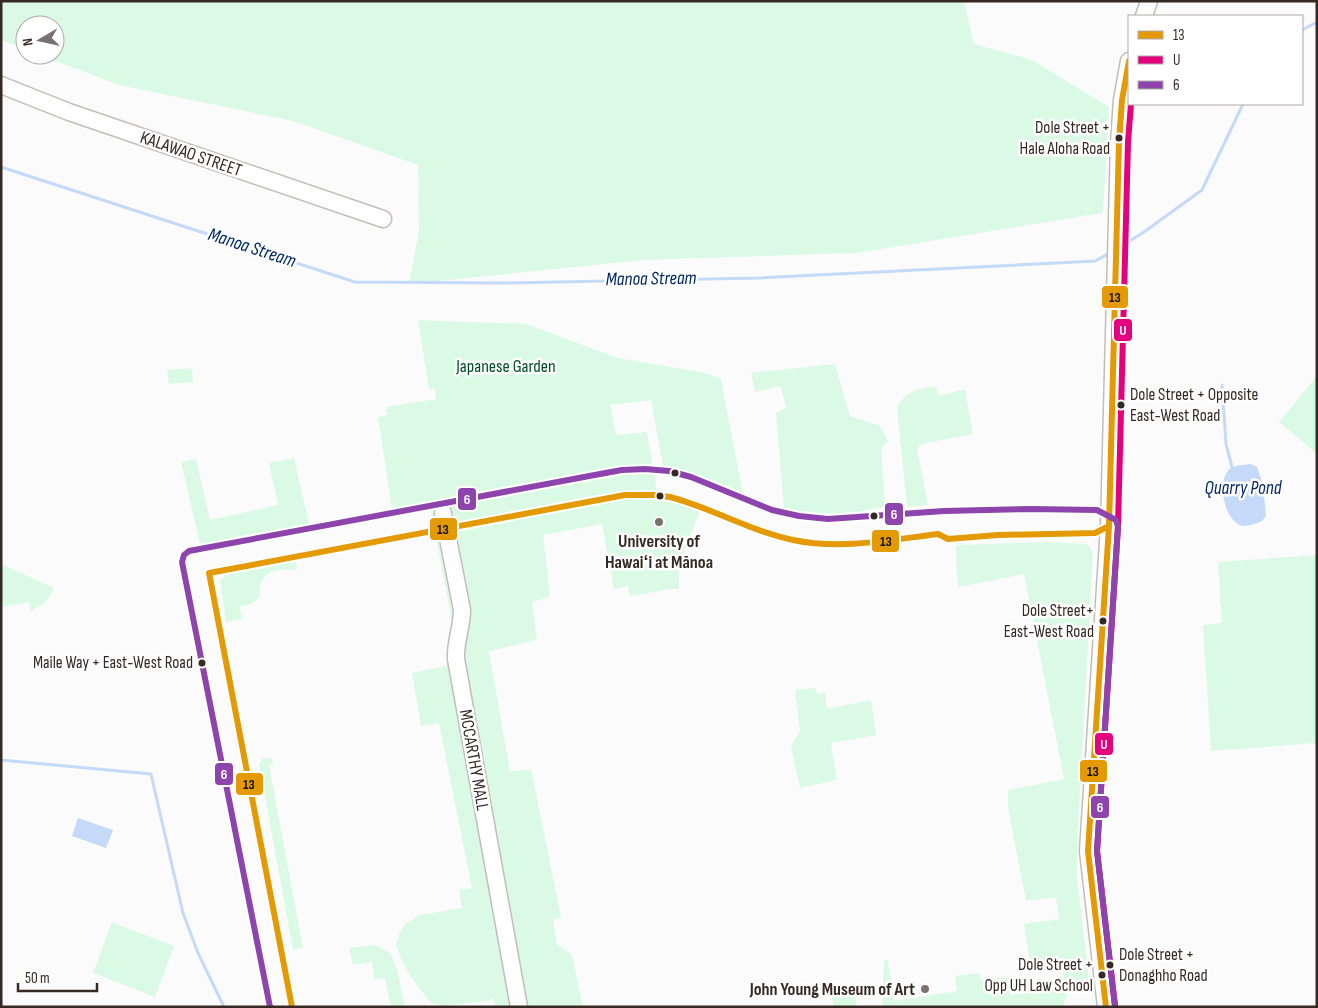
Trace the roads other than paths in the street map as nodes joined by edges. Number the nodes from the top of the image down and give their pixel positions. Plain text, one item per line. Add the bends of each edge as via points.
1 (1149, 1) edge
2 (1144, 15) edge
3 (1128, 67) edge
4 (1, 85) edge
5 (383, 219) dead end
6 (443, 513) dead end
7 (519, 1007) edge
8 (1106, 1007) edge

1 - 2 street
3 - 8 street via 1122,100 1108,526 1088,851
4 - 5 street, KALAWAO STREET via 69,112
6 - 7 street, MCCARTHY MALL via 462,610 456,662

